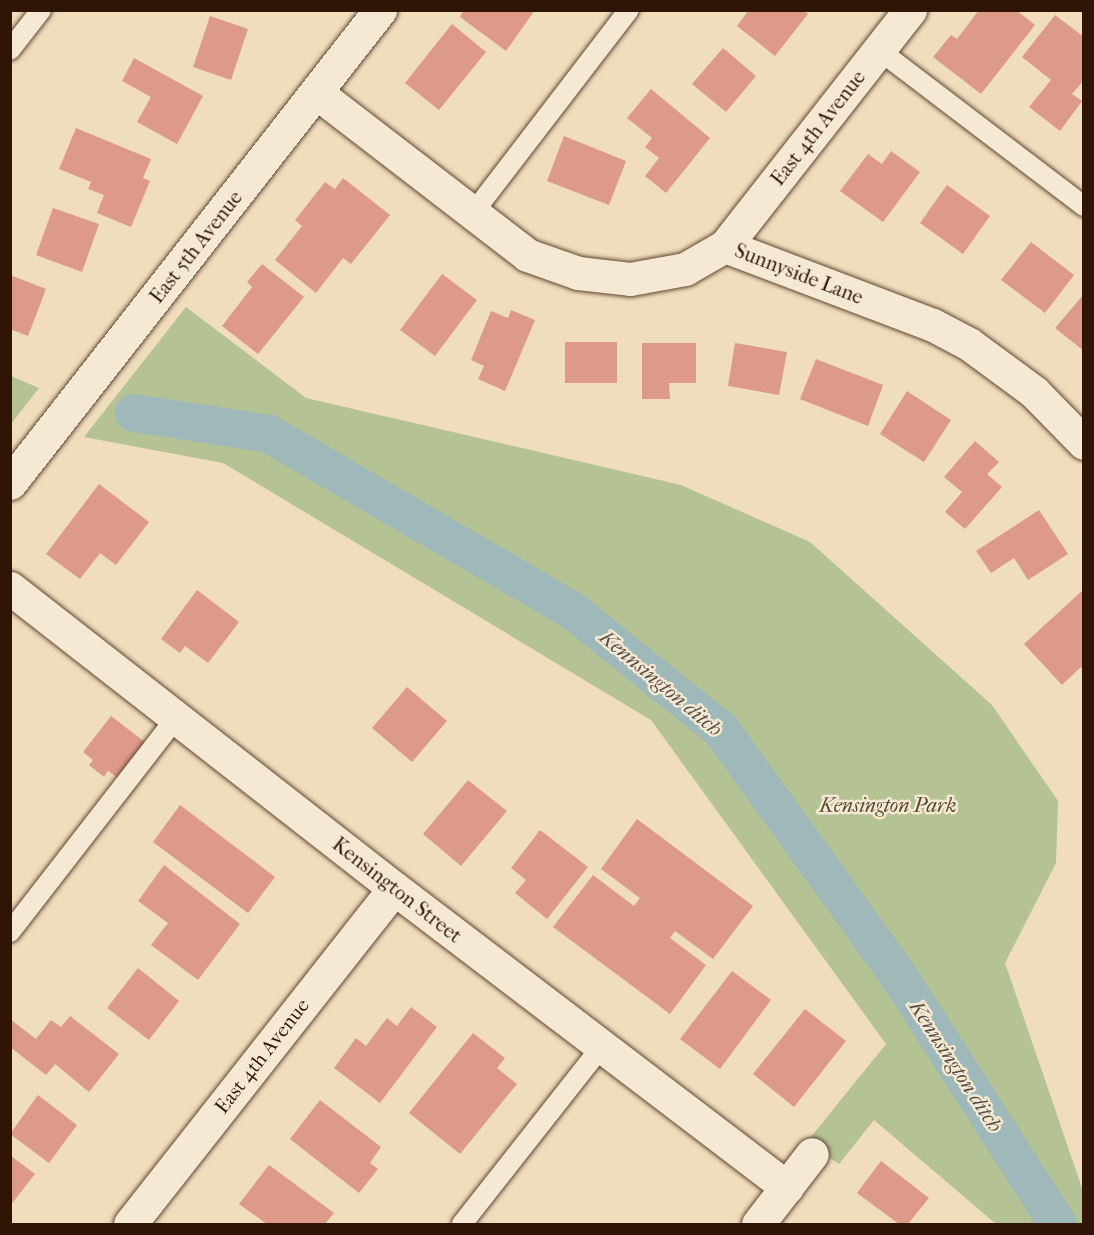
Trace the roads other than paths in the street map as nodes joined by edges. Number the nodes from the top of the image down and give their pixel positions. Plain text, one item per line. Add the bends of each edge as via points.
1 (41, 10) edge
2 (381, 10) edge
3 (629, 10) edge
4 (910, 10) edge
5 (10, 50) edge
6 (879, 50) junction
7 (317, 93) junction
8 (1083, 206) edge
9 (473, 213) junction
10 (725, 246) junction
11 (1083, 443) edge
12 (10, 483) edge
13 (10, 588) edge
14 (176, 718) junction
15 (394, 888) junction
16 (10, 932) edge
17 (602, 1046) junction
18 (812, 1154) dead end
19 (787, 1187) junction
20 (130, 1224) edge
21 (462, 1224) edge
22 (758, 1224) edge

1 - 5 lane
2 - 7 street, East 5th Avenue
3 - 9 lane
4 - 6 street, East 4th Avenue
6 - 8 lane
6 - 10 street, East 4th Avenue
7 - 9 street, Sunnyside Lane
7 - 12 street, East 5th Avenue
9 - 10 street, Sunnyside Lane via 527,255 578,273 630,279 685,269
10 - 11 street, Sunnyside Lane via 933,325 969,344 1034,392
13 - 14 street, Kensington Street
14 - 15 street, Kensington Street
14 - 16 lane
15 - 17 street, Kensington Street
15 - 20 street, East 4th Avenue
17 - 19 street, Kensington Street
17 - 21 lane
18 - 19 street
19 - 22 street

